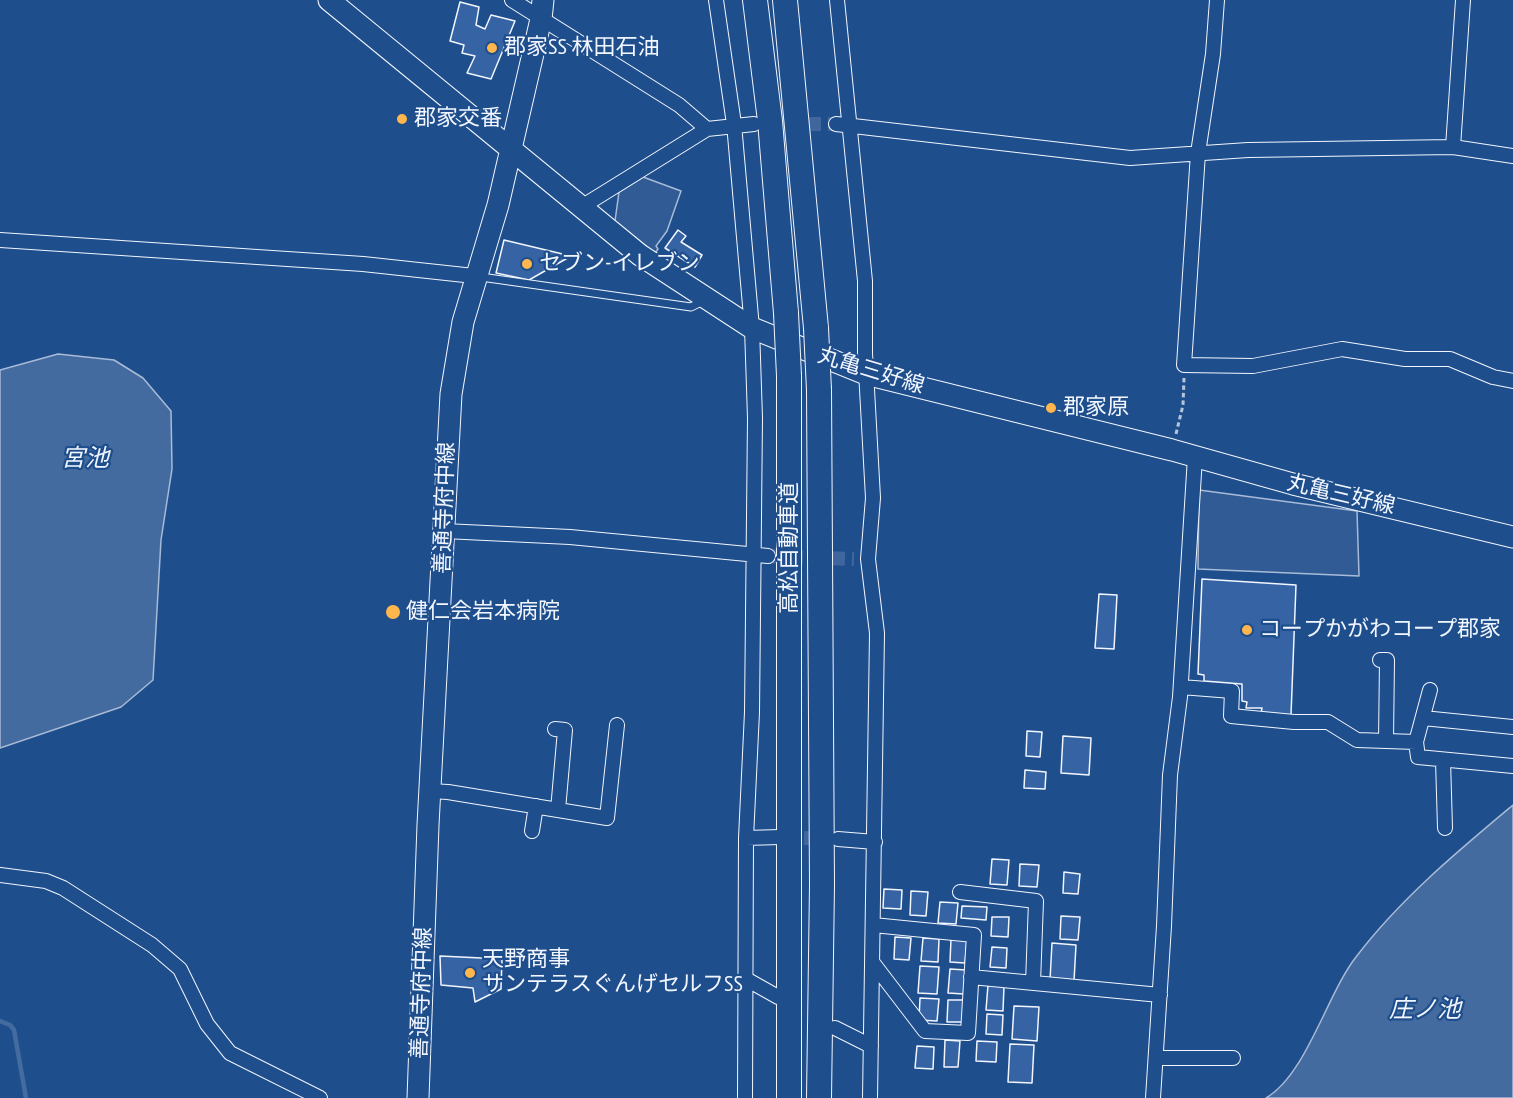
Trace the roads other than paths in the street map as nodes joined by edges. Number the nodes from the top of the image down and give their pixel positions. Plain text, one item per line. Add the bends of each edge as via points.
1 (329, 0) edge
2 (512, 0) edge
3 (716, 0) edge
4 (755, 0) edge
5 (784, 0) edge
6 (837, 0) edge
7 (1217, 0) edge
8 (1463, 0) edge
9 (542, 9) edge
10 (734, 124) junction
11 (753, 124) tunnel mouth
12 (844, 125) junction
13 (707, 129) junction
14 (1453, 147) junction
15 (512, 148) junction
16 (1198, 153) junction
17 (1513, 156) edge
18 (583, 206) junction
19 (0, 240) edge
20 (474, 276) junction
21 (705, 300) junction
22 (752, 328) junction
23 (866, 374) junction
24 (1513, 381) edge
25 (1195, 457) junction
26 (444, 531) junction
27 (1513, 537) edge
28 (761, 556) junction
29 (1380, 660) dead end
30 (1181, 687) junction
31 (1430, 690) dead end
32 (1423, 718) junction
33 (617, 725) dead end
34 (1513, 727) edge
35 (555, 729) dead end
36 (1386, 741) junction
37 (1416, 742) junction
38 (1443, 760) junction
39 (1513, 766) edge
40 (430, 791) junction
41 (536, 807) junction
42 (558, 810) junction
43 (1444, 828) dead end
44 (532, 831) dead end
45 (780, 837) tunnel mouth
46 (746, 838) junction
47 (838, 839) tunnel mouth
48 (875, 842) junction
49 (0, 874) edge
50 (960, 892) dead end
51 (873, 925) junction
52 (873, 963) junction
53 (971, 977) junction
54 (746, 979) junction
55 (1033, 983) junction
56 (1160, 995) junction
57 (778, 997) dead end
58 (835, 1028) dead end
59 (871, 1046) junction
60 (1156, 1058) junction
61 (1233, 1058) dead end
62 (320, 1098) edge
63 (418, 1098) edge
64 (745, 1098) edge
65 (789, 1098) edge
66 (819, 1098) edge
67 (870, 1098) edge
68 (1153, 1098) edge

1 - 15 main road, 丸亀三好線
2 - 9 street
3 - 10 street
4 - 65 highway, 高松自動車道, bridge via 770,121 789,376
5 - 66 highway, 高松自動車道, bridge via 819,390
6 - 12 street
7 - 16 street
8 - 14 street
9 - 13 street via 680,105
9 - 15 main road, 善通寺府中線
10 - 11 street
10 - 13 street
10 - 22 street
12 - 16 street via 1130,158
12 - 23 street via 865,281
13 - 18 street
14 - 16 street
14 - 17 street
15 - 18 main road, 丸亀三好線
15 - 20 main road, 善通寺府中線
16 - 24 street via 1184,365 1252,366 1342,349 1406,359 1450,359
18 - 21 main road, 丸亀三好線 via 640,255
19 - 20 street via 363,264
20 - 21 lane via 691,307
20 - 26 main road, 善通寺府中線 via 452,394
21 - 22 main road, 丸亀三好線
22 - 23 main road, 丸亀三好線
22 - 28 street
23 - 25 main road, 丸亀三好線
23 - 48 street via 873,498 861,559 877,633
25 - 27 main road, 丸亀三好線
25 - 30 street
26 - 28 street via 570,537
26 - 40 main road, 善通寺府中線
28 - 46 street
29 - 36 street via 1387,660
30 - 36 street via 1232,691 1231,716 1328,723 1357,740
30 - 56 street via 1170,775
31 - 32 street
32 - 34 street
32 - 37 street
33 - 42 street via 607,818
35 - 42 street via 565,730
36 - 37 street
37 - 38 street via 1418,757
38 - 39 street
38 - 43 street
40 - 41 street
40 - 63 main road, 善通寺府中線
41 - 42 street
41 - 44 street
45 - 46 street
46 - 54 street
47 - 48 street
48 - 51 street
49 - 62 street via 46,881 63,888 152,945 180,969 207,1024 230,1053
50 - 55 street via 1036,901
51 - 52 street
51 - 53 street via 974,935
52 - 53 street via 925,1030 968,1033
52 - 59 street
53 - 55 street
54 - 57 street
54 - 64 street
55 - 56 street
56 - 60 street
58 - 59 street
59 - 67 street
60 - 61 street
60 - 68 street

